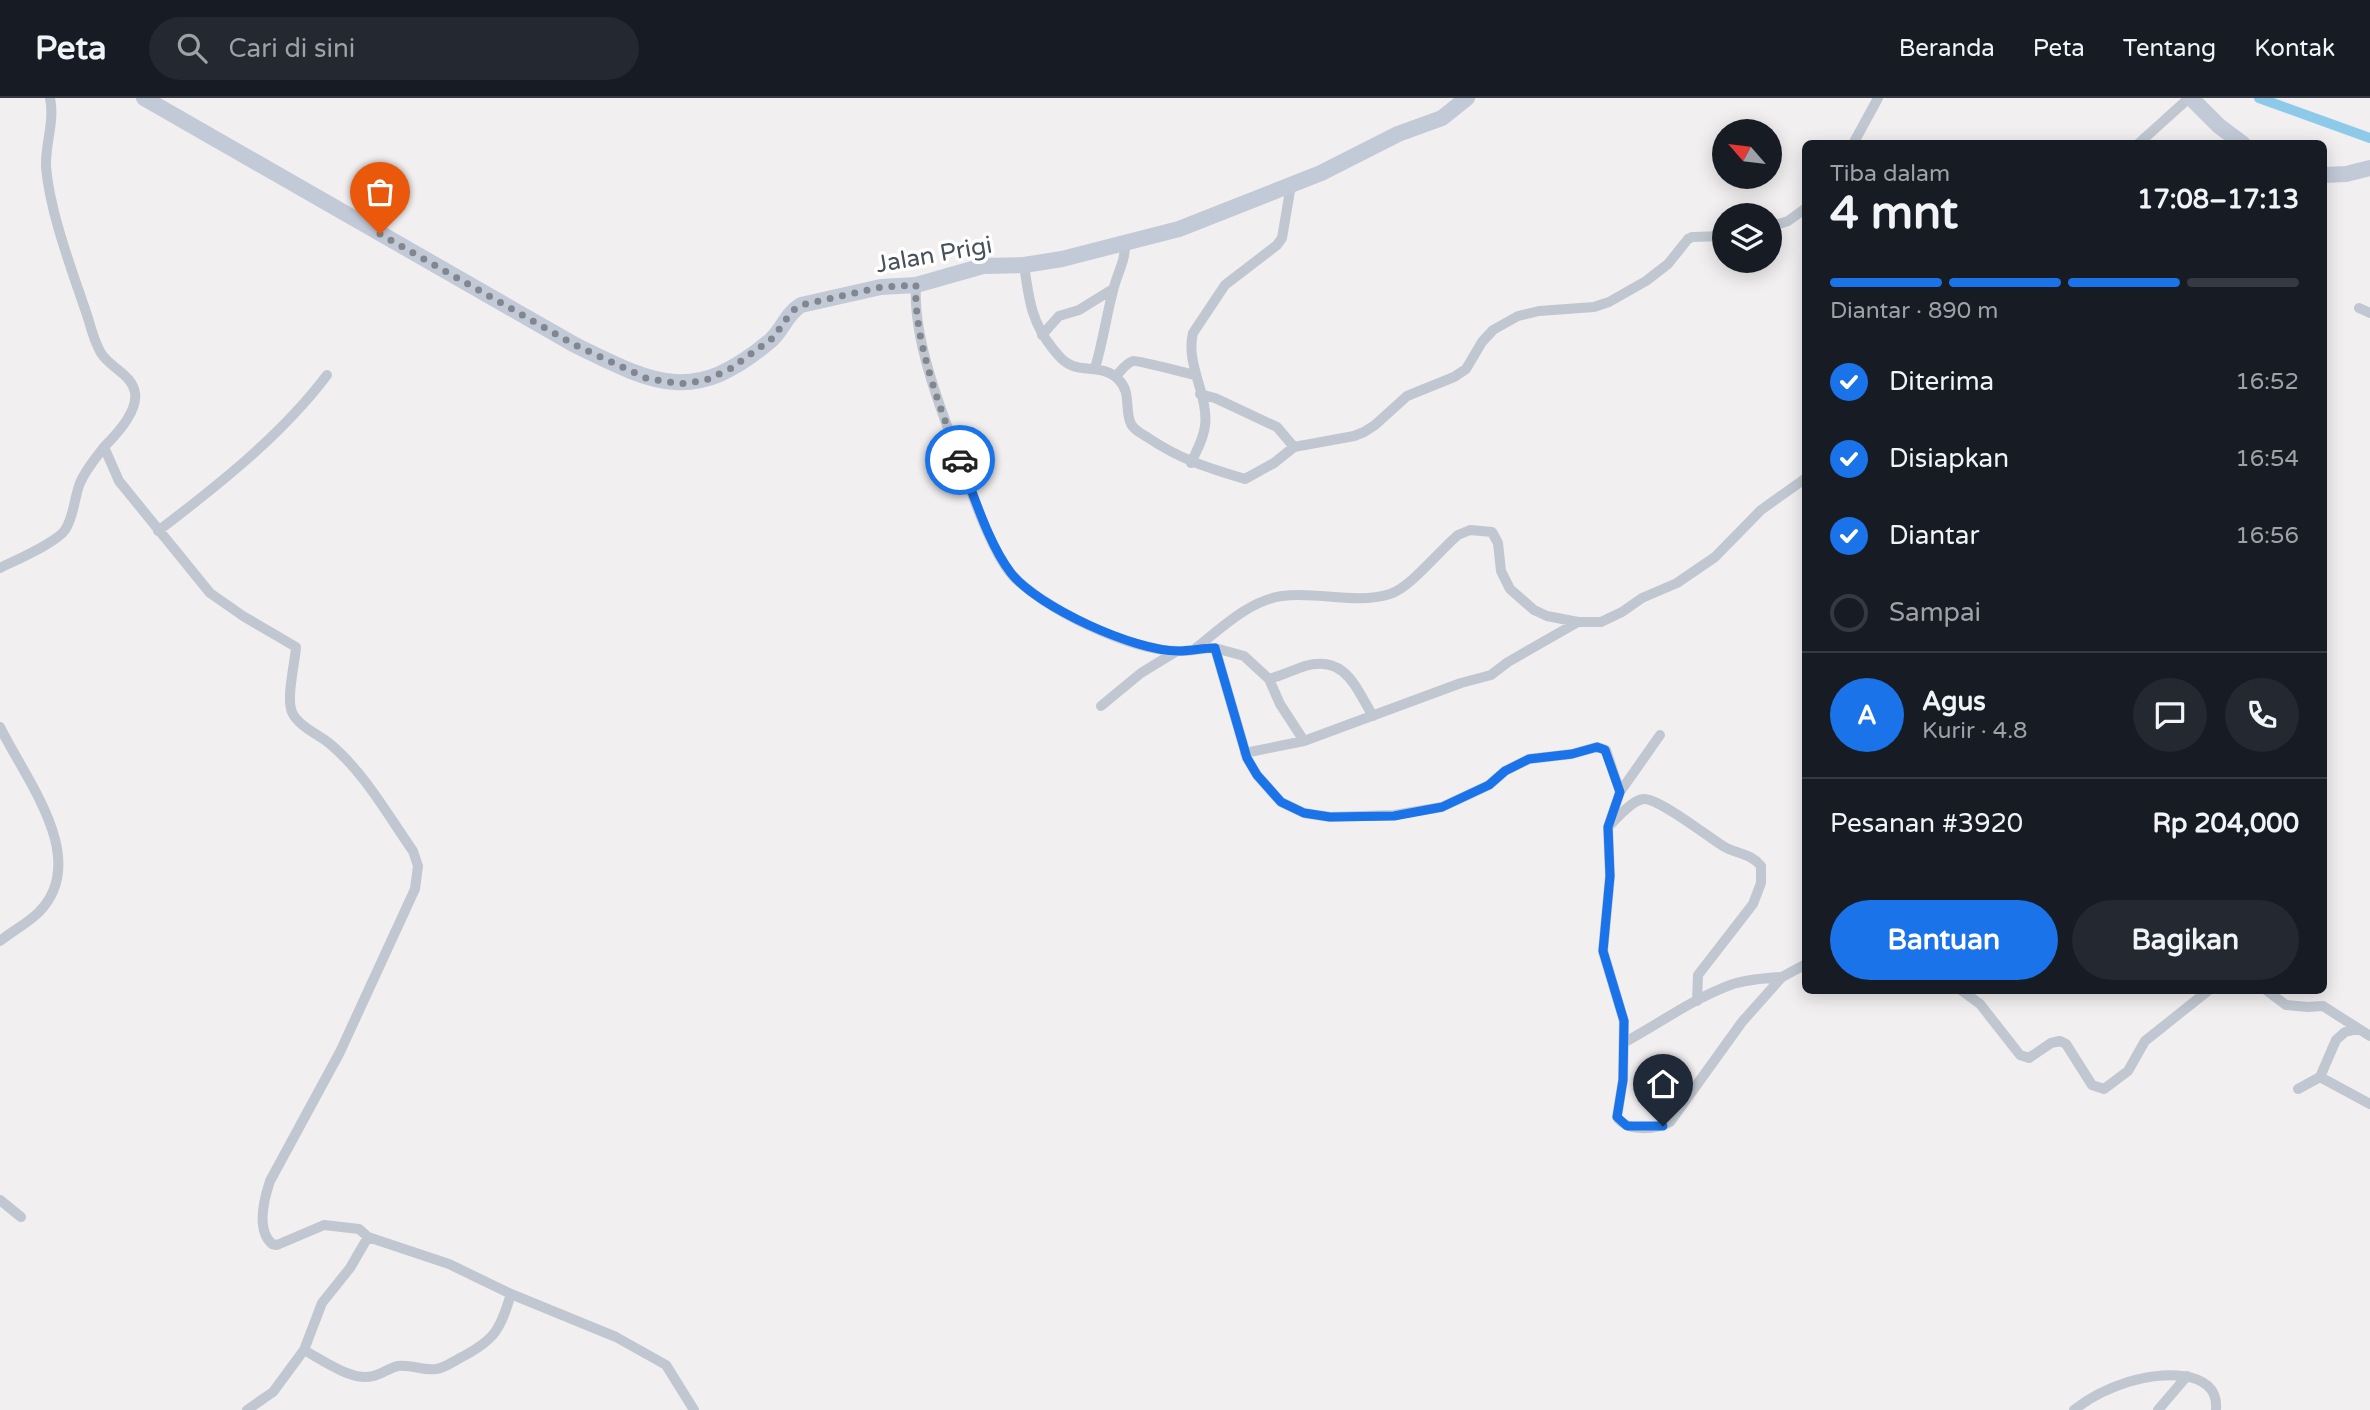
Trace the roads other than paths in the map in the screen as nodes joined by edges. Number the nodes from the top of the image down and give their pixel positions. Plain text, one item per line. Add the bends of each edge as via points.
1 (50, 98) edge
2 (144, 98) edge
3 (1467, 98) edge
4 (1878, 98) edge
5 (2190, 98) edge
6 (1855, 140) edge
7 (2143, 140) edge
8 (2238, 140) edge
9 (2370, 168) edge
10 (2327, 175) edge
11 (1291, 185) junction
12 (1802, 211) edge
13 (1782, 223) edge
14 (1712, 237) edge
15 (1125, 242) junction
16 (1024, 265) junction
17 (916, 285) junction
18 (1113, 289) junction
19 (2358, 308) dead end
20 (2370, 313) edge
21 (1042, 335) junction
22 (1095, 368) junction
23 (327, 375) dead end
24 (1195, 375) junction
25 (1116, 376) junction
26 (1200, 394) junction
27 (104, 447) junction
28 (1294, 447) junction
29 (1191, 463) junction
30 (1802, 481) edge
31 (158, 531) junction
32 (0, 568) edge
33 (1578, 622) junction
34 (1215, 648) junction
35 (1195, 649) junction
36 (1177, 651) junction
37 (1269, 680) junction
38 (1101, 706) dead end
39 (1373, 716) junction
40 (0, 727) edge
41 (1660, 735) dead end
42 (1304, 741) junction
43 (1245, 753) junction
44 (1620, 792) junction
45 (1608, 827) junction
46 (0, 941) edge
47 (1802, 966) edge
48 (1782, 977) junction
49 (1966, 994) edge
50 (2203, 994) edge
51 (2271, 994) edge
52 (1697, 1001) junction
53 (2358, 1029) junction
54 (2370, 1035) edge
55 (1625, 1042) junction
56 (2320, 1077) junction
57 (2298, 1089) dead end
58 (2370, 1104) edge
59 (0, 1200) edge
60 (21, 1217) dead end
61 (368, 1237) junction
62 (511, 1294) junction
63 (304, 1350) junction
64 (2187, 1376) junction
65 (247, 1410) edge
66 (694, 1410) edge
67 (2074, 1410) edge
68 (2158, 1410) edge
69 (2216, 1410) edge

1 - 27 street via 46,166 57,217 102,354 135,389 131,411
2 - 17 street, Jalan Prigi via 575,345 646,378 680,384 706,380 773,338 801,305 881,287
3 - 11 street, Jalan Prigi via 1442,118
4 - 6 street
5 - 7 street
5 - 8 street
9 - 10 street
11 - 15 street, Jalan Prigi via 1179,229
11 - 24 street via 1282,238 1225,285 1193,333
12 - 13 street
14 - 28 street via 1688,239 1668,264 1646,281 1594,307 1518,316 1488,336 1466,369 1407,396 1364,432
15 - 16 street, Jalan Prigi
15 - 18 street via 1124,263
16 - 17 street, Jalan Prigi via 984,266
16 - 21 street via 1033,316
17 - 36 street via 921,332 943,416 985,522 1012,574 1093,627 1125,640
18 - 21 street via 1059,317
18 - 22 street
19 - 20 street
21 - 22 street via 1064,361 1079,368
22 - 25 street
23 - 31 street via 290,418
24 - 25 street via 1138,361 1126,364
24 - 26 street
25 - 29 street via 1125,387 1130,423 1136,430
26 - 28 street via 1277,427
26 - 29 street via 1205,427
27 - 31 street via 119,481
27 - 32 street via 86,470 66,529
28 - 29 street via 1245,479
30 - 33 street via 1761,510 1715,557 1677,583 1601,622
31 - 61 street via 209,593 296,647 292,713 358,772 413,851 418,866 415,889 341,1052 270,1181 263,1203 267,1238 272,1244 324,1225 359,1229
33 - 35 street via 1547,616 1525,603 1510,589 1501,571 1496,536 1470,530 1458,535 1392,594 1271,599 1225,625
33 - 39 street via 1491,675
34 - 35 street
34 - 37 street via 1244,656
34 - 43 street
35 - 36 street
36 - 38 street
37 - 39 street via 1302,667 1329,664 1346,672
37 - 42 street
39 - 42 street
40 - 46 street via 38,796 59,858 54,891 40,911
41 - 44 street
42 - 43 street
43 - 44 street via 1281,802 1317,816 1394,816 1442,807 1529,759 1597,747 1605,750
44 - 45 street
45 - 52 street via 1635,803 1652,800 1761,866 1761,883 1753,904 1698,975
45 - 55 street via 1610,876 1603,951 1624,1021
47 - 48 street
48 - 52 street via 1733,984
48 - 55 street via 1742,1022 1675,1118 1666,1124 1627,1126 1619,1120
49 - 50 street via 2021,1055 2029,1058 2060,1041 2090,1083 2104,1089 2127,1071 2145,1041
51 - 53 street via 2286,1005 2323,1006
52 - 55 street
53 - 54 street
53 - 56 street via 2334,1042
56 - 57 street
56 - 58 street
59 - 60 street
61 - 62 street via 449,1264
61 - 63 street via 322,1303
62 - 63 street via 491,1338 476,1351 442,1367 399,1366 363,1377 337,1369
62 - 66 street via 616,1337 666,1365
63 - 65 street via 272,1392
64 - 67 street via 2126,1382
64 - 68 street
64 - 69 street via 2210,1387

